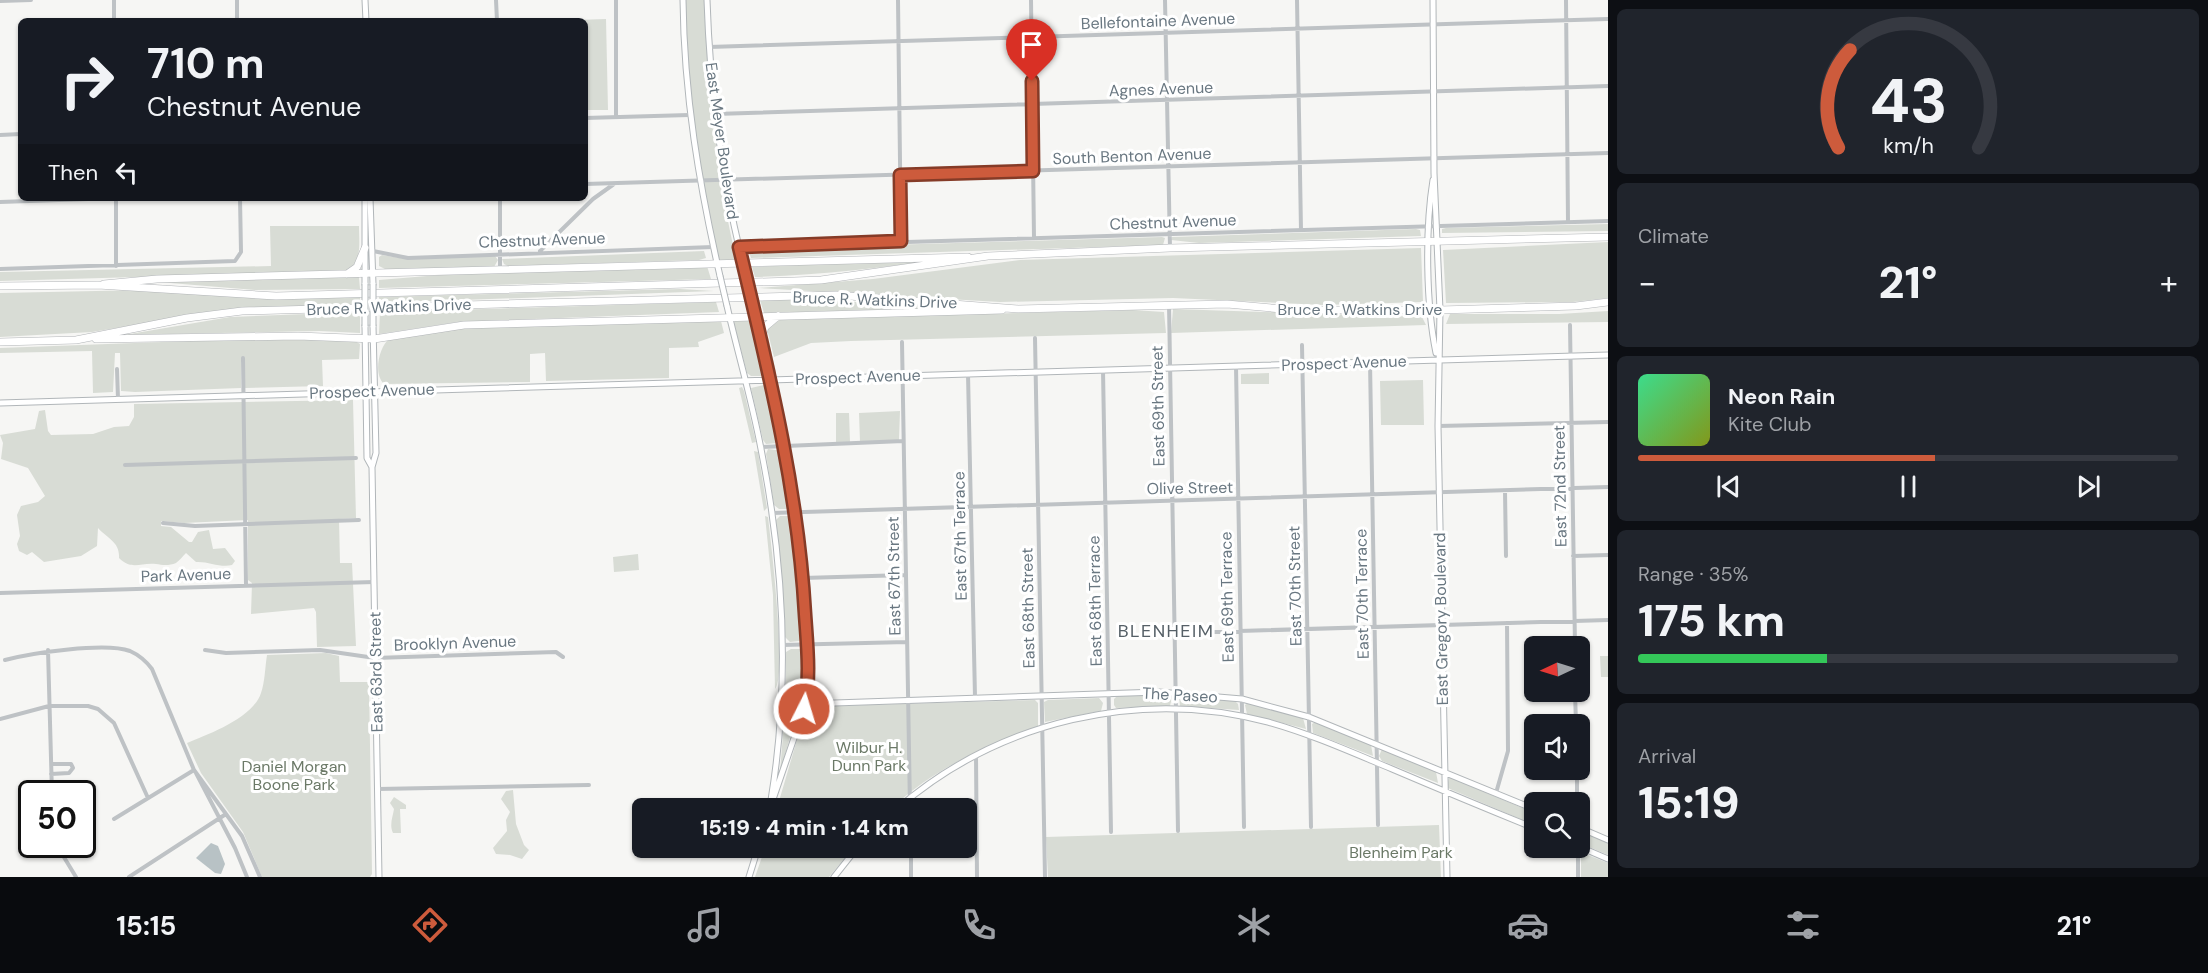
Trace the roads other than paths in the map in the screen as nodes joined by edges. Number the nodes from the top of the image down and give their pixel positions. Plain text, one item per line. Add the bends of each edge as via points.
1 (31, 0) edge
2 (114, 0) edge
3 (237, 0) edge
4 (366, 0) edge
5 (496, 0) edge
6 (616, 0) edge
7 (683, 0) edge
8 (707, 0) edge
9 (898, 0) edge
10 (1031, 0) edge
11 (1165, 0) edge
12 (1297, 0) edge
13 (1433, 0) edge
14 (1566, 0) edge
15 (0, 1) edge
16 (114, 18) edge
17 (237, 18) edge
18 (366, 18) edge
19 (497, 18) edge
20 (1608, 19) edge
21 (1566, 21) junction
22 (1433, 25) junction
23 (1297, 29) junction
24 (1165, 33) junction
25 (1031, 37) junction
26 (898, 41) junction
27 (708, 46) junction
28 (1608, 86) edge
29 (1566, 88) junction
30 (1433, 92) junction
31 (1299, 96) junction
32 (1166, 100) junction
33 (1032, 104) junction
34 (899, 108) junction
35 (714, 114) junction
36 (689, 115) junction
37 (588, 117) edge
38 (616, 117) junction
39 (18, 134) edge
40 (0, 135) edge
41 (1608, 153) edge
42 (1567, 154) junction
43 (1434, 159) junction
44 (1300, 164) junction
45 (1167, 167) junction
46 (1033, 171) junction
47 (1434, 173) junction
48 (900, 175) junction
49 (725, 180) junction
50 (699, 181) junction
51 (588, 184) edge
52 (616, 184) junction
53 (29, 201) edge
54 (117, 201) edge
55 (240, 201) edge
56 (368, 201) edge
57 (368, 201) edge
58 (500, 201) edge
59 (0, 202) edge
60 (1608, 221) edge
61 (1568, 222) junction
62 (1437, 226) junction
63 (1429, 227) junction
64 (1301, 230) junction
65 (1168, 234) junction
66 (1608, 237) edge
67 (1034, 238) junction
68 (901, 241) junction
69 (1437, 242) junction
70 (1428, 243) junction
71 (713, 247) junction
72 (739, 247) junction
73 (365, 248) junction
74 (1170, 248) junction
75 (373, 251) junction
76 (540, 252) junction
77 (501, 253) junction
78 (988, 256) junction
79 (742, 263) junction
80 (717, 264) junction
81 (116, 266) junction
82 (0, 269) edge
83 (500, 269) junction
84 (346, 274) junction
85 (369, 274) junction
86 (98, 285) junction
87 (0, 286) edge
88 (1608, 302) edge
89 (1169, 304) junction
90 (1018, 309) junction
91 (1431, 310) junction
92 (1440, 310) junction
93 (780, 315) junction
94 (729, 316) junction
95 (755, 316) junction
96 (1570, 325) dead end
97 (365, 338) junction
98 (1035, 338) dead end
99 (374, 339) junction
100 (76, 340) junction
101 (761, 340) junction
102 (0, 342) edge
103 (902, 342) dead end
104 (1302, 345) dead end
105 (1608, 355) edge
106 (1570, 356) junction
107 (243, 358) dead end
108 (1438, 360) junction
109 (1370, 362) junction
110 (1302, 364) junction
111 (1236, 366) junction
112 (1170, 368) junction
113 (117, 369) dead end
114 (1103, 370) junction
115 (1036, 372) junction
116 (968, 374) junction
117 (902, 376) junction
118 (746, 380) junction
119 (771, 380) junction
120 (375, 391) junction
121 (366, 392) junction
122 (243, 395) junction
123 (118, 399) junction
124 (0, 403) edge
125 (1608, 422) edge
126 (1571, 424) junction
127 (1438, 426) junction
128 (903, 441) junction
129 (786, 446) junction
130 (761, 447) junction
131 (356, 458) dead end
132 (244, 461) junction
133 (125, 465) dead end
134 (372, 467) junction
135 (1572, 488) junction
136 (1608, 488) edge
137 (1505, 491) junction
138 (1439, 493) junction
139 (1372, 495) junction
140 (1305, 498) junction
141 (1238, 499) junction
142 (1172, 501) junction
143 (1104, 502) junction
144 (1038, 505) junction
145 (972, 507) junction
146 (905, 508) junction
147 (796, 512) junction
148 (772, 513) junction
149 (359, 520) dead end
150 (163, 523) dead end
151 (245, 524) junction
152 (1608, 555) edge
153 (1506, 556) dead end
154 (1573, 556) junction
155 (906, 575) junction
156 (803, 578) junction
157 (374, 582) junction
158 (246, 585) junction
159 (0, 593) edge
160 (1608, 620) edge
161 (1574, 621) junction
162 (1507, 623) junction
163 (1441, 625) junction
164 (1374, 627) junction
165 (1308, 629) junction
166 (1240, 632) junction
167 (1174, 633) junction
168 (1575, 636) edge
169 (907, 642) junction
170 (807, 644) junction
171 (782, 645) junction
172 (48, 650) junction
173 (205, 650) dead end
174 (563, 657) dead end
175 (375, 658) junction
176 (5, 660) dead end
177 (1175, 692) junction
178 (1108, 693) junction
179 (783, 694) junction
180 (1041, 694) junction
181 (975, 698) junction
182 (1242, 699) junction
183 (909, 700) junction
184 (805, 704) junction
185 (50, 706) junction
186 (1176, 709) junction
187 (782, 712) junction
188 (1109, 712) junction
189 (1242, 716) junction
190 (1310, 717) junction
191 (0, 718) edge
192 (1042, 727) junction
193 (1310, 735) junction
194 (1376, 742) junction
195 (976, 755) junction
196 (1377, 763) junction
197 (51, 764) junction
198 (194, 770) junction
199 (1444, 771) junction
200 (51, 774) junction
201 (51, 780) edge
202 (589, 785) dead end
203 (378, 789) junction
204 (1444, 791) junction
205 (1496, 792) junction
206 (148, 798) junction
207 (771, 798) edge
208 (773, 798) edge
209 (910, 798) joint
210 (1524, 805) edge
211 (226, 814) junction
212 (114, 819) dead end
213 (219, 819) junction
214 (1524, 824) edge
215 (1378, 825) dead end
216 (1244, 827) dead end
217 (1311, 827) dead end
218 (1178, 831) dead end
219 (1111, 832) dead end
220 (1590, 832) edge
221 (1608, 840) edge
222 (1590, 852) edge
223 (64, 858) edge
224 (755, 858) edge
225 (849, 858) edge
226 (911, 858) edge
227 (1579, 858) edge
228 (1608, 859) edge
229 (76, 877) edge
230 (129, 877) edge
231 (247, 877) edge
232 (260, 877) edge
233 (379, 877) edge
234 (749, 877) edge
235 (834, 877) edge
236 (911, 877) edge
237 (977, 877) edge
238 (1045, 877) edge
239 (1447, 877) edge
240 (1578, 877) edge

1 - 15 street
2 - 16 street
3 - 17 street
4 - 18 main road
5 - 19 street
6 - 38 street
7 - 36 main road, East Meyer Boulevard
8 - 27 main road, East Meyer Boulevard
9 - 26 street
10 - 25 street
11 - 24 street
12 - 23 street
13 - 22 main road, East Gregory Boulevard
14 - 21 street
20 - 21 street, Bellefontaine Avenue
21 - 22 street, Bellefontaine Avenue
21 - 29 street
22 - 23 street, Bellefontaine Avenue
22 - 30 main road, East Gregory Boulevard
23 - 24 street, Bellefontaine Avenue
23 - 31 street
24 - 25 street, Bellefontaine Avenue
24 - 32 street
25 - 26 street, Bellefontaine Avenue
25 - 33 street
26 - 27 street, Bellefontaine Avenue
26 - 34 street
27 - 35 main road, East Meyer Boulevard
28 - 29 street, Agnes Avenue
29 - 30 street, Agnes Avenue
29 - 42 street
30 - 31 street, Agnes Avenue
30 - 43 main road, East Gregory Boulevard
31 - 32 street, Agnes Avenue
31 - 44 street
32 - 33 street, Agnes Avenue
32 - 45 street
33 - 34 street, Agnes Avenue
33 - 46 street
34 - 35 street, Agnes Avenue
34 - 48 street
35 - 49 main road, East Meyer Boulevard
36 - 38 street
36 - 50 main road, East Meyer Boulevard
37 - 38 street
39 - 40 street
41 - 42 street, South Benton Avenue
42 - 43 street, South Benton Avenue
42 - 61 street
43 - 44 street, South Benton Avenue
43 - 47 main road, East Gregory Boulevard
44 - 45 street, South Benton Avenue
44 - 64 street
45 - 46 street, South Benton Avenue
45 - 65 street
46 - 48 street, South Benton Avenue
46 - 67 street
47 - 62 main road, East Gregory Boulevard
47 - 63 main road, East Gregory Boulevard
48 - 49 street, South Benton Avenue
48 - 68 street
49 - 50 street, South Benton Avenue
49 - 72 main road, East Meyer Boulevard
50 - 52 street, South Benton Avenue
50 - 71 main road, East Meyer Boulevard
51 - 52 street, South Benton Avenue
52 - 76 street via 593,199
53 - 59 street
54 - 81 street
55 - 81 street via 241,252 233,262
56 - 73 main road, East 63rd Street
57 - 75 main road, East 63rd Street
58 - 77 street
60 - 61 street, Chestnut Avenue
61 - 62 street, Chestnut Avenue
62 - 63 street, Chestnut Avenue
62 - 69 main road, East Gregory Boulevard
63 - 64 street, Chestnut Avenue
63 - 70 main road, East Gregory Boulevard
64 - 65 street, Chestnut Avenue
65 - 67 street, Chestnut Avenue
65 - 74 street
66 - 69 highway, Bruce R. Watkins Drive
67 - 68 street, Chestnut Avenue
68 - 72 street, Chestnut Avenue
69 - 70 highway, Bruce R. Watkins Drive
69 - 92 main road, East Gregory Boulevard
70 - 74 highway, Bruce R. Watkins Drive
70 - 91 main road, East Gregory Boulevard
71 - 76 street, Chestnut Avenue
71 - 80 main road, East Meyer Boulevard
72 - 79 main road, East Meyer Boulevard
73 - 84 highway via 357,267
73 - 85 main road, East 63rd Street
74 - 78 highway, Bruce R. Watkins Drive
75 - 77 street, Chestnut Avenue via 408,258
75 - 85 main road, East 63rd Street
76 - 77 street, Chestnut Avenue
77 - 83 street
78 - 79 highway
78 - 86 highway, Bruce R. Watkins Drive via 782,282 276,296
79 - 80 highway
79 - 95 main road, East Meyer Boulevard, bridge
80 - 83 highway
80 - 94 main road, East Meyer Boulevard, bridge
81 - 82 street
83 - 85 highway
84 - 85 highway
84 - 86 highway via 158,279
85 - 97 main road, East 63rd Street, bridge via 365,284
85 - 99 main road, East 63rd Street, bridge via 373,284
86 - 87 highway, Bruce R. Watkins Drive
88 - 92 highway, Bruce R. Watkins Drive
89 - 90 highway, Bruce R. Watkins Drive
89 - 91 highway, Bruce R. Watkins Drive via 1293,310
89 - 112 street, East 69th Street
90 - 93 highway
90 - 100 highway, Bruce R. Watkins Drive via 836,295 242,311
91 - 92 highway, Bruce R. Watkins Drive
91 - 108 main road, East Gregory Boulevard
92 - 108 main road, East Gregory Boulevard
93 - 95 highway
93 - 101 highway via 765,327
94 - 95 highway
94 - 99 highway via 464,325
94 - 118 main road, East Meyer Boulevard
95 - 101 main road, East Meyer Boulevard
96 - 106 street, East 72nd Street
97 - 99 highway
97 - 100 highway
97 - 121 main road, East 63rd Street
98 - 115 street, East 68th Street
99 - 120 main road, East 63rd Street
100 - 102 highway, Bruce R. Watkins Drive
101 - 119 main road, East Meyer Boulevard
103 - 117 street, East 67th Street
104 - 110 street, East 70th Street
105 - 106 main road, Prospect Avenue
106 - 108 main road, Prospect Avenue
106 - 126 street, East 72nd Street
107 - 122 street
108 - 109 main road, Prospect Avenue
108 - 127 main road, East Gregory Boulevard
109 - 110 main road, Prospect Avenue
109 - 139 street, East 70th Terrace
110 - 111 main road, Prospect Avenue
110 - 140 street, East 70th Street
111 - 112 main road, Prospect Avenue
111 - 141 street, East 69th Terrace
112 - 114 main road, Prospect Avenue
112 - 142 street, East 69th Street
113 - 123 street
114 - 115 main road, Prospect Avenue
114 - 143 street, East 68th Terrace
115 - 116 main road, Prospect Avenue
115 - 144 street, East 68th Street
116 - 117 main road, Prospect Avenue
116 - 145 street, East 67th Terrace
117 - 119 main road, Prospect Avenue
117 - 128 street, East 67th Street
118 - 119 main road, Prospect Avenue
118 - 120 main road, Prospect Avenue
118 - 130 main road, East Meyer Boulevard
119 - 129 main road, East Meyer Boulevard
120 - 121 main road, Prospect Avenue
120 - 134 main road, East 63rd Street via 376,453
121 - 122 main road, Prospect Avenue
121 - 134 main road, East 63rd Street via 367,458
122 - 123 main road, Prospect Avenue
122 - 132 street
123 - 124 main road, Prospect Avenue
125 - 126 street
126 - 127 street
126 - 135 street, East 72nd Street
127 - 138 main road, East Gregory Boulevard
128 - 129 street
128 - 146 street, East 67th Street
129 - 130 street
129 - 147 main road, East Meyer Boulevard
130 - 148 main road, East Meyer Boulevard
131 - 132 street
132 - 133 street
132 - 151 street
134 - 157 main road, East 63rd Street
135 - 136 street, Olive Street
135 - 137 street, Olive Street
135 - 154 street, East 72nd Street
137 - 138 street, Olive Street
137 - 153 street
138 - 139 street, Olive Street
138 - 163 main road, East Gregory Boulevard
139 - 140 street, Olive Street
139 - 164 street, East 70th Terrace
140 - 141 street, Olive Street
140 - 165 street, East 70th Street
141 - 142 street, Olive Street
141 - 166 street, East 69th Terrace
142 - 143 street, Olive Street
142 - 167 street, East 69th Street
143 - 144 street, Olive Street
143 - 178 street, East 68th Terrace
144 - 145 street, Olive Street
144 - 180 street, East 68th Street
145 - 146 street, Olive Street
145 - 181 street, East 67th Terrace
146 - 147 street, Olive Street
146 - 155 street, East 67th Street
147 - 148 street, Olive Street
147 - 156 main road, East Meyer Boulevard
148 - 171 main road, East Meyer Boulevard
149 - 151 street
150 - 151 street
151 - 158 street
152 - 154 street
154 - 161 street, East 72nd Street
155 - 156 street
155 - 169 street, East 67th Street
156 - 170 main road, East Meyer Boulevard
157 - 158 street, Park Avenue
157 - 175 main road, East 63rd Street
158 - 159 street, Park Avenue
160 - 161 street
161 - 162 street
161 - 168 street, East 72nd Street
162 - 163 street
162 - 205 street via 1508,751
163 - 164 street
163 - 199 main road, East Gregory Boulevard
164 - 165 street
164 - 194 street, East 70th Terrace
165 - 166 street
165 - 190 street, East 70th Street
166 - 167 street
166 - 182 street, East 69th Terrace
167 - 177 street, East 69th Street
169 - 170 street
169 - 183 street, East 67th Street
170 - 171 street
170 - 184 main road, East Meyer Boulevard
171 - 179 main road, East Meyer Boulevard
172 - 176 street
172 - 185 street
172 - 198 street via 120,649 142,658 150,666
173 - 175 street, Brooklyn Avenue via 320,650
174 - 175 street, Brooklyn Avenue via 556,652
175 - 203 main road, East 63rd Street
177 - 178 main road, The Paseo
177 - 182 main road, The Paseo
177 - 186 street, East 69th Street
178 - 180 main road, The Paseo
178 - 188 street, East 68th Terrace
179 - 184 main road via 798,693
179 - 187 main road, East Meyer Boulevard
180 - 181 main road, The Paseo
180 - 192 street, East 68th Street
181 - 183 main road, The Paseo
182 - 189 street, East 69th Terrace
182 - 190 main road, The Paseo
183 - 184 main road, The Paseo
183 - 209 street, East 67th Street
184 - 187 main road via 798,712
184 - 208 main road, East Meyer Boulevard
185 - 191 street
185 - 197 street
185 - 206 street via 88,706 105,713 114,723
186 - 188 main road, The Paseo
186 - 189 main road, The Paseo
186 - 218 street, East 69th Street
187 - 207 main road, East Meyer Boulevard
188 - 192 main road, The Paseo
188 - 219 street, East 68th Terrace
189 - 193 main road, The Paseo
189 - 216 street, East 69th Terrace
190 - 193 street, East 70th Street
190 - 194 main road, The Paseo
192 - 195 main road, The Paseo
192 - 238 street, East 68th Street
193 - 196 main road, The Paseo
193 - 217 street, East 70th Street
194 - 196 street, East 70th Terrace
194 - 199 main road, The Paseo
195 - 209 main road, The Paseo
195 - 237 street
196 - 204 main road, The Paseo
196 - 215 street, East 70th Terrace
197 - 200 street
197 - 200 street via 71,764 74,768 69,773
198 - 206 street
198 - 211 street
198 - 213 street
199 - 204 main road, East Gregory Boulevard
199 - 205 main road, The Paseo
200 - 201 street
202 - 203 street
203 - 233 main road, East 63rd Street
204 - 214 main road, The Paseo
204 - 239 main road, East Gregory Boulevard
205 - 210 main road, The Paseo
206 - 212 street
211 - 213 street
211 - 232 street via 242,836
213 - 230 street
213 - 231 street
220 - 221 main road
222 - 228 main road
223 - 229 street
224 - 234 main road
225 - 235 main road
226 - 236 street
227 - 240 street

